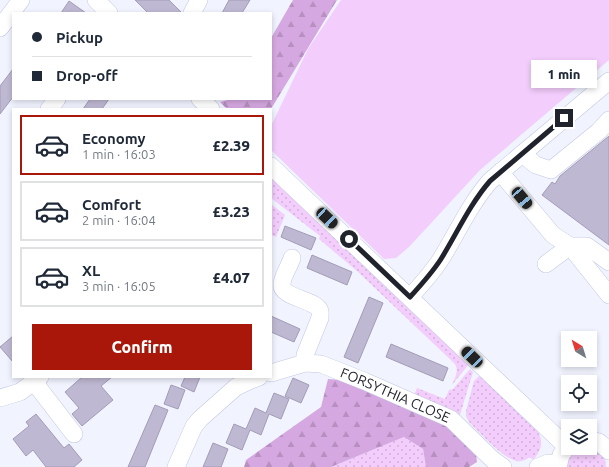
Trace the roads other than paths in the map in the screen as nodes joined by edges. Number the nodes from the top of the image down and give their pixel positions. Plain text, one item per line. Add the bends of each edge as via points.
1 (21, 0) edge
2 (96, 0) edge
3 (199, 0) edge
4 (108, 12) edge
5 (193, 12) edge
6 (0, 28) edge
7 (607, 87) edge
8 (56, 100) edge
9 (201, 100) edge
10 (50, 108) edge
11 (210, 108) edge
12 (609, 120) edge
13 (522, 154) junction
14 (272, 167) edge
15 (500, 172) junction
16 (570, 246) junction
17 (292, 258) dead end
18 (609, 262) edge
19 (546, 264) dead end
20 (609, 295) edge
21 (410, 297) junction
22 (305, 363) junction
23 (272, 373) edge
24 (256, 378) edge
25 (37, 379) edge
26 (0, 398) edge
27 (74, 434) dead end
28 (561, 441) edge
29 (597, 442) edge
30 (608, 448) edge
31 (561, 455) edge
32 (492, 464) edge
33 (558, 465) edge
34 (176, 467) edge
35 (538, 467) edge

1 - 6 street
2 - 4 street
3 - 5 street
7 - 13 street
8 - 10 street
9 - 11 street
12 - 13 street via 550,170 536,165
13 - 15 street
14 - 21 street
15 - 16 street via 553,235
15 - 21 street via 480,192 426,280
16 - 18 street via 587,246
16 - 19 street
16 - 20 street
17 - 22 street via 281,284 283,290 310,302 320,311 320,318 305,355
21 - 28 street
22 - 23 street, FORSYTHIA CLOSE
22 - 32 street, FORSYTHIA CLOSE via 321,364 443,414 452,419
24 - 34 street via 236,387 200,419 194,426
25 - 26 street via 20,392
25 - 27 street
29 - 30 street
31 - 33 street
33 - 35 street via 548,463

